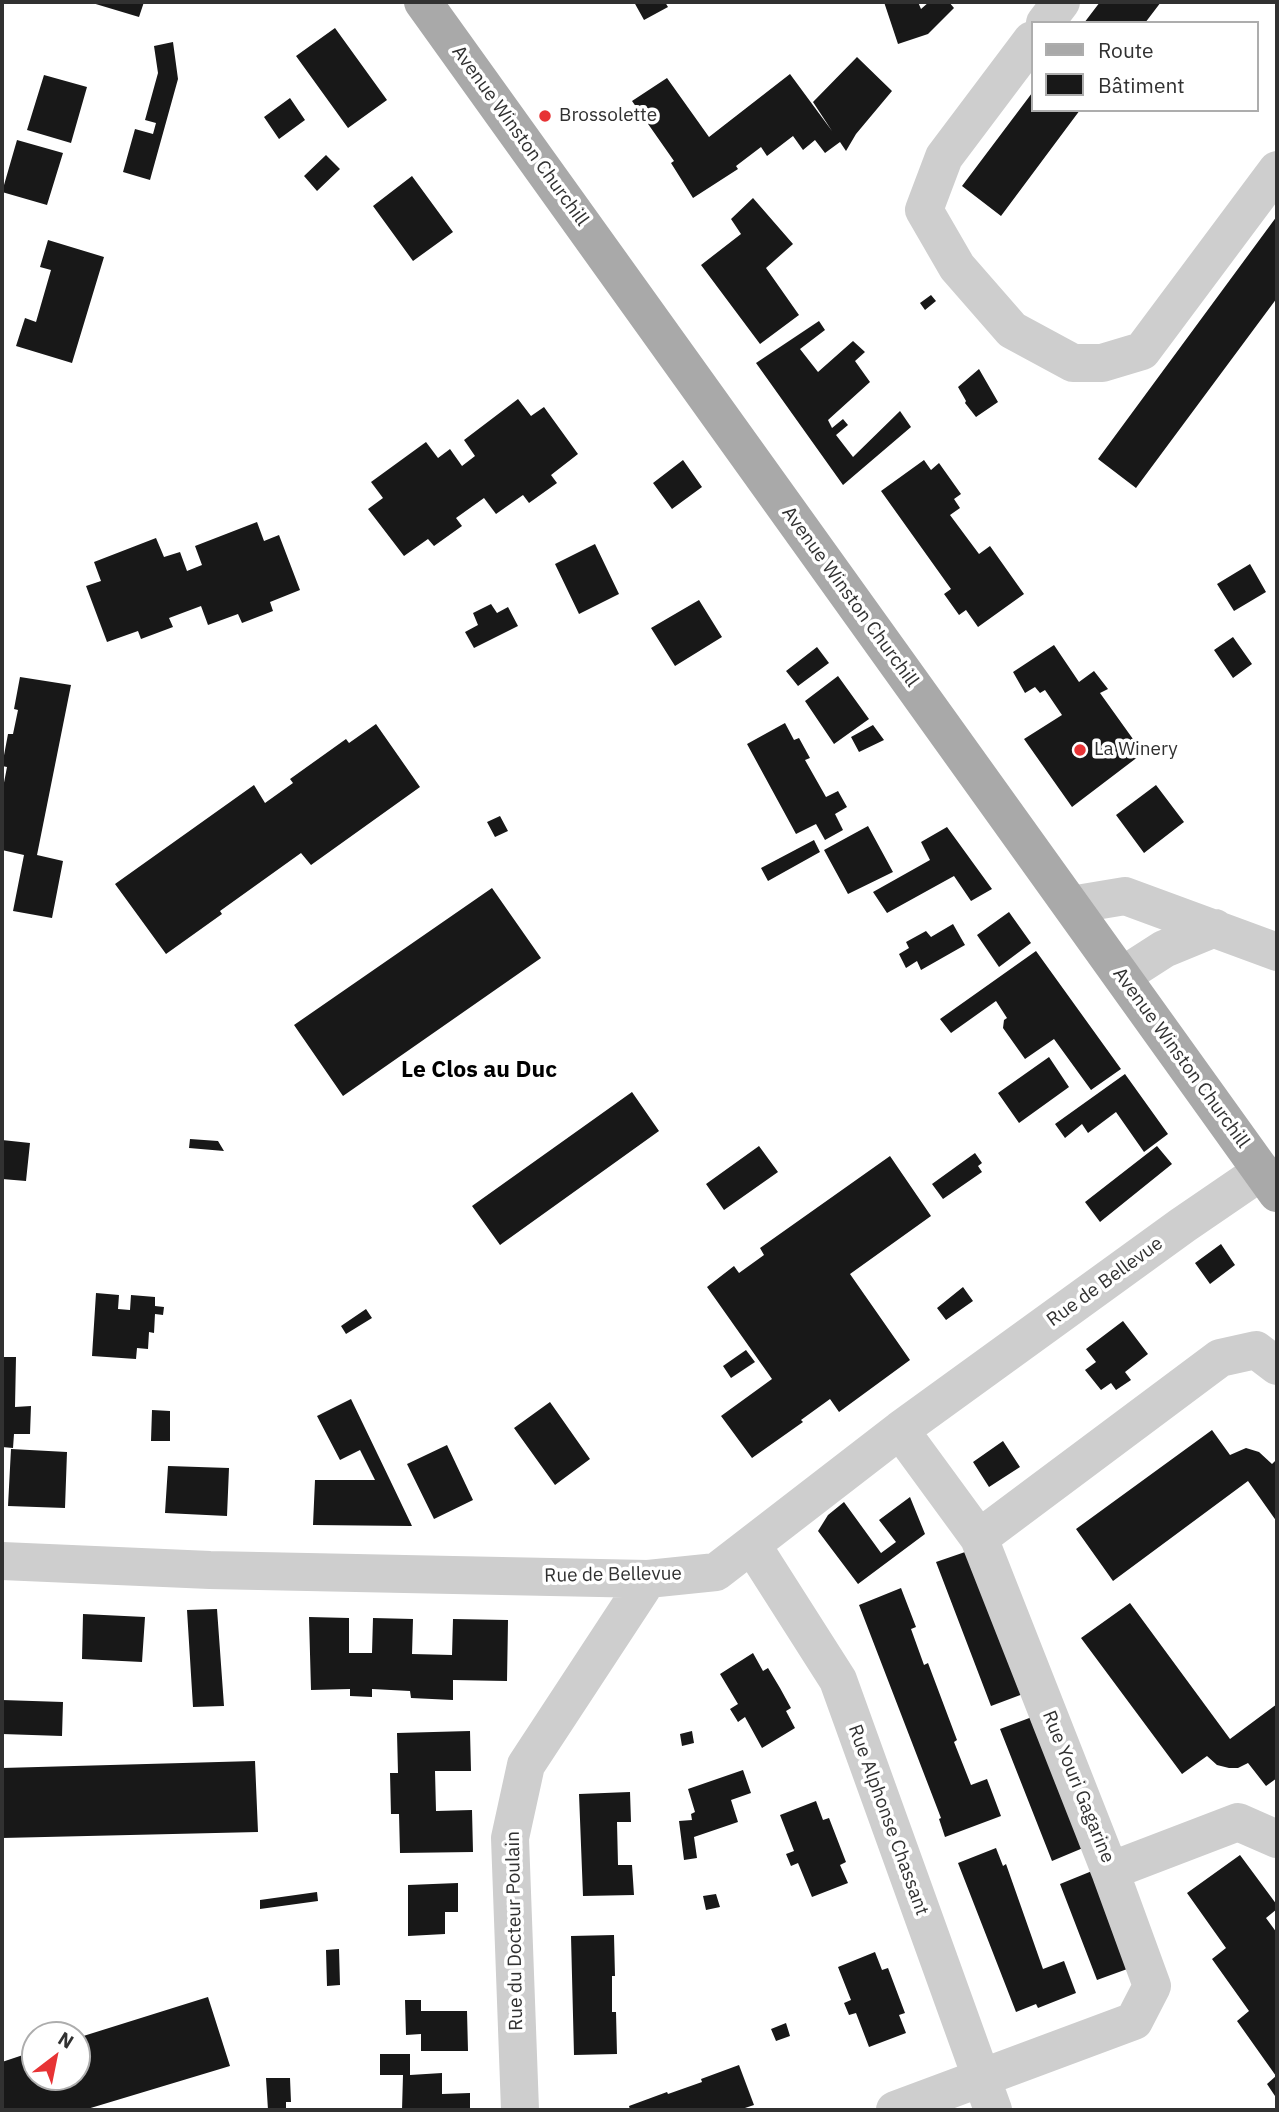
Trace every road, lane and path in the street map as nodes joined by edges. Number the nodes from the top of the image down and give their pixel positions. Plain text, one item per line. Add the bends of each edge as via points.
1 (423, 2) edge
2 (1061, 2) edge
3 (1047, 21) edge
4 (1030, 43) edge
5 (1277, 170) edge
6 (1071, 905) junction
7 (1215, 928) junction
8 (1277, 952) edge
9 (1122, 976) junction
10 (1270, 1182) edge
11 (1277, 1367) edge
12 (900, 1430) junction
13 (979, 1538) junction
14 (752, 1545) junction
15 (2, 1561) edge
16 (648, 1578) junction
17 (1277, 1839) edge
18 (1110, 1871) junction
19 (987, 2094) edge
20 (520, 2110) edge
21 (895, 2110) edge

1 - 6 main road, Avenue Winston Churchill
2 - 3 street
4 - 5 street via 944,157 924,210 957,267 1012,330 1073,363 1102,363 1142,351
6 - 7 street via 1125,895
6 - 9 main road, Avenue Winston Churchill
7 - 8 street
7 - 9 street via 1164,948
9 - 10 main road, Avenue Winston Churchill
10 - 12 street, Rue de Bellevue via 1183,1224
11 - 13 street via 1256,1350 1220,1358
12 - 13 street, Rue Youri Gagarine
12 - 14 street, Rue de Bellevue
13 - 18 street, Rue Youri Gagarine
14 - 16 street, Rue de Bellevue via 716,1572
14 - 19 street, Rue Alphonse Chassant via 838,1680
15 - 16 street, Rue de Bellevue via 210,1570
16 - 20 street, Rue du Docteur Poulain via 526,1765 510,1838
17 - 18 street, Rue Youri Gagarine via 1238,1822
18 - 19 street via 1152,1986 1133,2021
19 - 21 street

